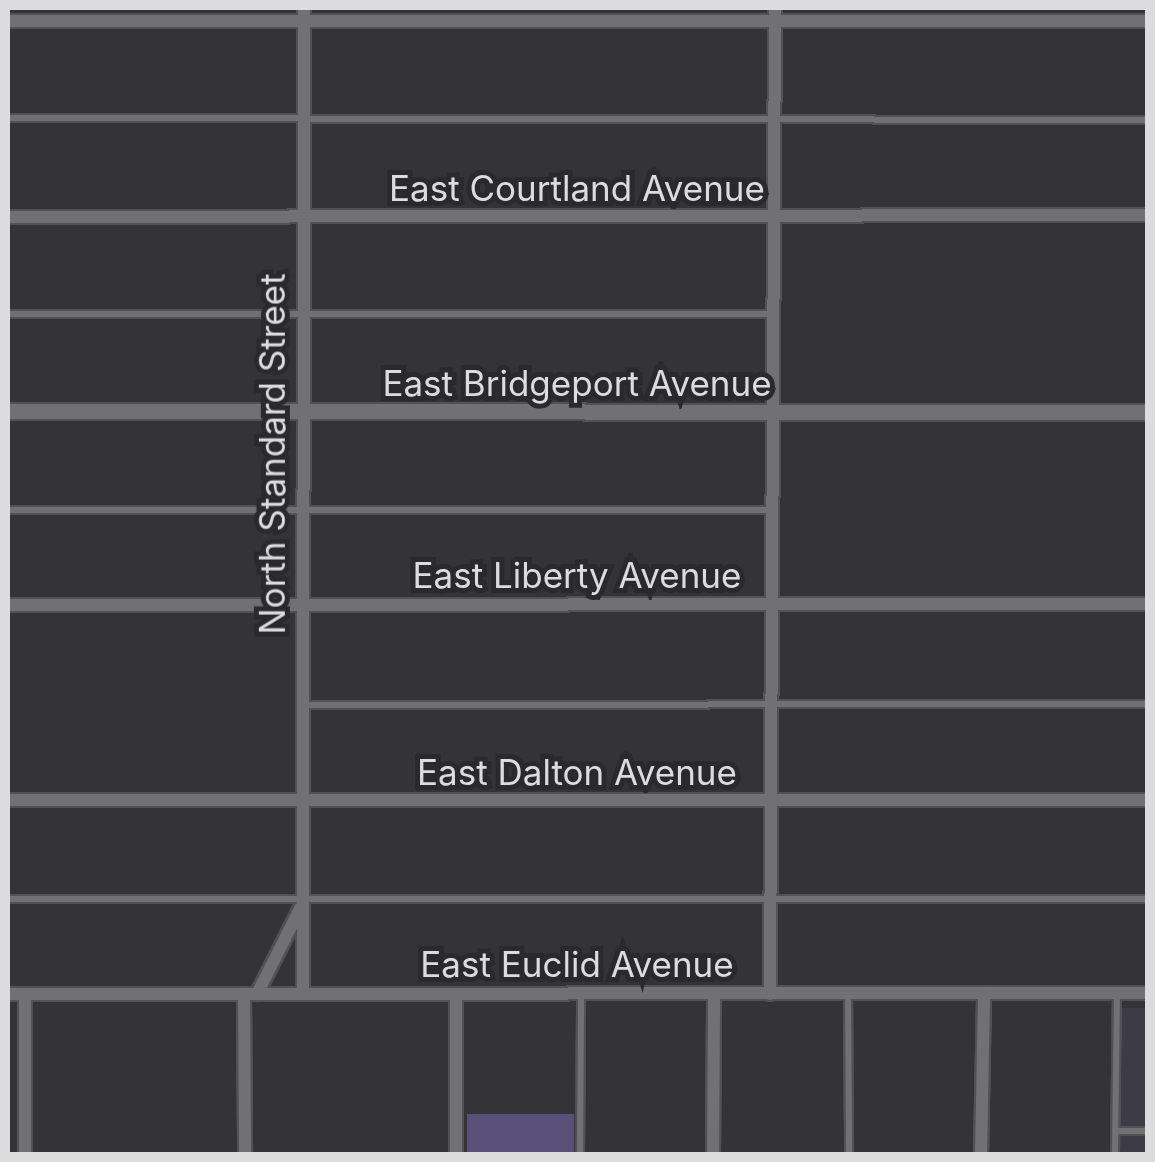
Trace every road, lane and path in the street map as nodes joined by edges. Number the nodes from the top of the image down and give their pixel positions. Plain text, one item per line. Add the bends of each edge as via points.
1 (304, 8) edge
2 (775, 15) edge
3 (1148, 20) edge
4 (8, 21) edge
5 (304, 22) junction
6 (8, 118) edge
7 (304, 120) junction
8 (774, 120) junction
9 (1148, 120) edge
10 (1148, 215) edge
11 (8, 216) edge
12 (774, 218) junction
13 (303, 219) junction
14 (8, 314) edge
15 (303, 314) junction
16 (774, 314) junction
17 (8, 411) edge
18 (774, 412) junction
19 (1148, 412) edge
20 (303, 414) junction
21 (8, 510) edge
22 (303, 510) junction
23 (772, 510) junction
24 (771, 604) junction
25 (1148, 604) edge
26 (8, 605) edge
27 (302, 606) junction
28 (1148, 704) edge
29 (301, 705) junction
30 (771, 705) junction
31 (8, 800) edge
32 (1148, 800) edge
33 (770, 801) junction
34 (300, 803) junction
35 (770, 898) junction
36 (8, 899) edge
37 (1148, 899) edge
38 (304, 900) junction
39 (848, 993) junction
40 (984, 993) junction
41 (1117, 993) junction
42 (1148, 993) edge
43 (8, 994) edge
44 (24, 994) junction
45 (251, 994) junction
46 (303, 994) junction
47 (456, 994) junction
48 (581, 994) junction
49 (714, 994) junction
50 (770, 994) junction
51 (1115, 1131) junction
52 (1148, 1131) edge
53 (24, 1154) edge
54 (245, 1154) edge
55 (456, 1154) edge
56 (580, 1154) edge
57 (713, 1154) edge
58 (849, 1154) edge
59 (981, 1154) edge
60 (1115, 1154) edge

1 - 5 street, North Standard Street
2 - 3 street
2 - 5 street
2 - 8 street
4 - 5 street
5 - 7 street, North Standard Street
6 - 7 lane
7 - 8 lane
7 - 13 street, North Standard Street
8 - 9 lane
8 - 12 street
10 - 12 street, East Courtland Avenue
11 - 13 street, East Courtland Avenue
12 - 13 street, East Courtland Avenue
12 - 16 street
13 - 15 street, North Standard Street
14 - 15 lane
15 - 16 lane
15 - 20 street, North Standard Street
16 - 18 street
17 - 20 street, East Bridgeport Avenue
18 - 19 street, East Bridgeport Avenue
18 - 20 street, East Bridgeport Avenue
18 - 23 street
20 - 22 street, North Standard Street
21 - 22 lane
22 - 23 lane
22 - 27 street, North Standard Street
23 - 24 street
24 - 25 street, East Liberty Avenue
24 - 27 street, East Liberty Avenue
24 - 30 street
26 - 27 street, East Liberty Avenue
27 - 29 street, North Standard Street
28 - 30 lane
29 - 30 lane
29 - 34 street, North Standard Street
30 - 33 street
31 - 34 street, East Dalton Avenue
32 - 33 street, East Dalton Avenue
33 - 34 street, East Dalton Avenue
33 - 35 street
34 - 38 street, North Standard Street
35 - 37 lane
35 - 38 lane
35 - 50 street
36 - 38 lane
38 - 45 street, North Standard Street
38 - 46 street, North Standard Street
39 - 40 street, East Euclid Avenue
39 - 50 street, East Euclid Avenue
39 - 58 lane
40 - 41 street, East Euclid Avenue
40 - 59 street
41 - 42 street, East Euclid Avenue
41 - 51 lane
43 - 44 street, East Euclid Avenue
44 - 45 street, East Euclid Avenue
44 - 53 street
45 - 46 street, East Euclid Avenue
45 - 54 street, North Standard Street
46 - 47 street, East Euclid Avenue
47 - 48 street, East Euclid Avenue
47 - 55 street
48 - 49 street, East Euclid Avenue
48 - 56 lane
49 - 50 street, East Euclid Avenue
49 - 57 street
51 - 52 lane
51 - 60 lane

